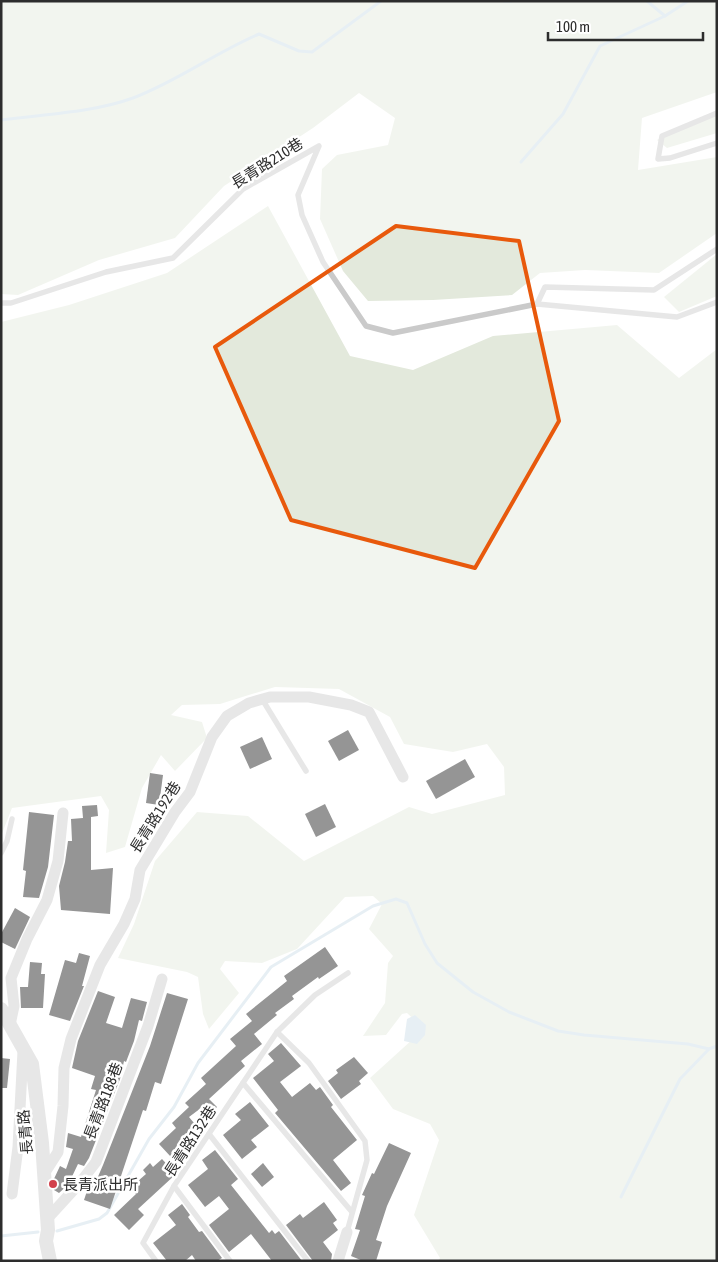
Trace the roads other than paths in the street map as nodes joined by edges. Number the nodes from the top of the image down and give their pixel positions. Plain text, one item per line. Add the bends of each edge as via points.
1 (717, 112) edge
2 (717, 143) edge
3 (717, 249) edge
4 (717, 302) edge
5 (1, 303) edge
6 (537, 304) junction
7 (262, 699) junction
8 (306, 771) dead end
9 (403, 777) dead end
10 (63, 813) dead end
11 (12, 819) dead end
12 (1, 853) edge
13 (348, 973) dead end
14 (162, 979) dead end
15 (1, 1009) edge
16 (10, 1025) junction
17 (277, 1032) junction
18 (24, 1051) junction
19 (243, 1083) junction
20 (209, 1134) junction
21 (44, 1174) junction
22 (174, 1186) junction
23 (12, 1194) dead end
24 (352, 1212) junction
25 (47, 1219) junction
26 (347, 1232) joint
27 (50, 1261) edge
28 (156, 1261) edge
29 (230, 1261) edge
30 (308, 1261) edge
31 (338, 1261) edge

1 - 2 lane via 662,136 658,159
3 - 6 lane via 654,290 545,287
4 - 6 lane, 長青路210巷 via 676,317
5 - 6 lane, 長青路210巷 via 11,303 106,272 173,258 243,189 319,146 298,195 302,215 323,262 366,326 393,334
7 - 8 lane
7 - 9 street, 長青路192巷 via 309,698 369,712
7 - 21 street, 長青路192巷 via 227,716 212,737 190,792 140,870 135,899 100,965 71,1039 64,1068 58,1152
10 - 16 street via 58,860 47,900 11,978 14,1006
11 - 12 lane
13 - 17 lane, 長青路132巷 via 315,995
14 - 25 street, 長青路188巷 via 148,1026 96,1162
15 - 16 street, 長青路
16 - 18 street, 長青路
17 - 19 lane, 長青路132巷
17 - 24 lane via 309,1064 365,1141 367,1160
18 - 21 street, 長青路 via 32,1064 38,1097
18 - 23 street
19 - 20 lane, 長青路132巷
19 - 24 lane
20 - 22 lane, 長青路132巷
20 - 30 lane
21 - 25 street, 長青路
22 - 28 lane via 142,1243
22 - 29 lane, 長青路132巷
24 - 26 lane
25 - 27 street, 長青路 via 46,1241
26 - 31 street

